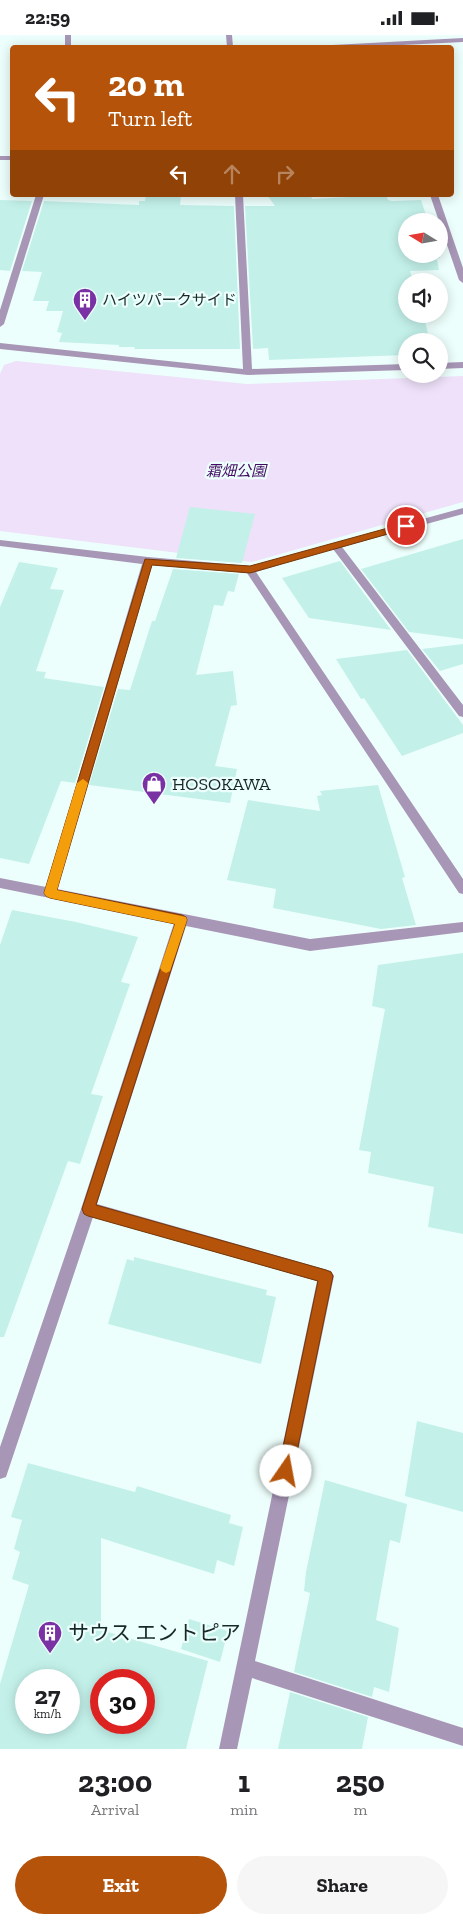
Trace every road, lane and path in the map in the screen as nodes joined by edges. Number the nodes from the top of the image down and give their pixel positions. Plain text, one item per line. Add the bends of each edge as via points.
1 (463, 40) edge
2 (396, 45) edge
3 (39, 197) edge
4 (239, 197) edge
5 (435, 197) edge
6 (463, 280) edge
7 (0, 323) edge
8 (0, 346) edge
9 (463, 365) edge
10 (448, 366) edge
11 (398, 367) edge
12 (248, 372) junction
13 (463, 511) edge
14 (0, 543) edge
15 (335, 545) junction
16 (148, 561) junction
17 (250, 570) junction
18 (463, 713) edge
19 (0, 883) edge
20 (463, 889) edge
21 (50, 893) junction
22 (182, 920) junction
23 (463, 927) edge
24 (88, 1209) junction
25 (0, 1471) edge
26 (245, 1667) junction
27 (463, 1737) edge
28 (228, 1749) edge

1 - 2 street
3 - 7 street
4 - 12 street
5 - 6 street
8 - 12 street
9 - 10 street
11 - 12 street
13 - 15 street
14 - 16 street
15 - 17 street
15 - 18 street
16 - 17 street
16 - 21 street
17 - 20 street
19 - 21 street
21 - 22 street
22 - 23 street via 310,945
22 - 24 street
24 - 25 street
24 - 26 street via 326,1276
26 - 27 street
26 - 28 street

